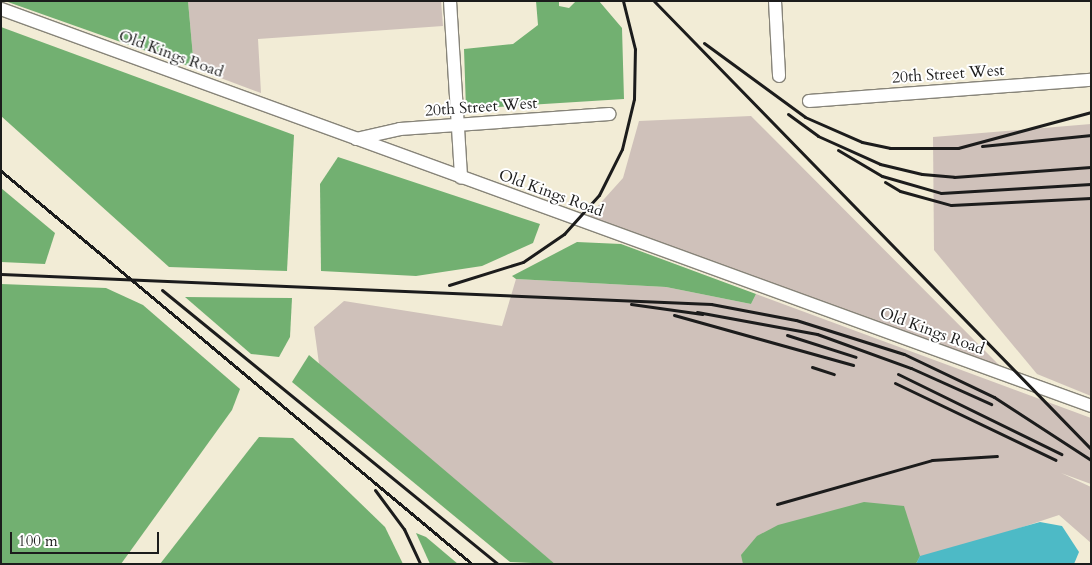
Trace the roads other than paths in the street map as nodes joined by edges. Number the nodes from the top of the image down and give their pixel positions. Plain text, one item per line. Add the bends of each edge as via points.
1 (450, 1) edge
2 (774, 1) edge
3 (1, 9) edge
4 (779, 76) dead end
5 (1091, 80) edge
6 (808, 101) dead end
7 (609, 114) dead end
8 (458, 124) junction
9 (356, 139) junction
10 (462, 178) junction
11 (1091, 406) edge

1 - 8 street
2 - 4 street
3 - 9 street, Old Kings Road
5 - 6 street, 20th Street West
7 - 8 street, 20th Street West
8 - 9 street, 20th Street West via 400,129
8 - 10 street
9 - 10 street, Old Kings Road
10 - 11 street, Old Kings Road

